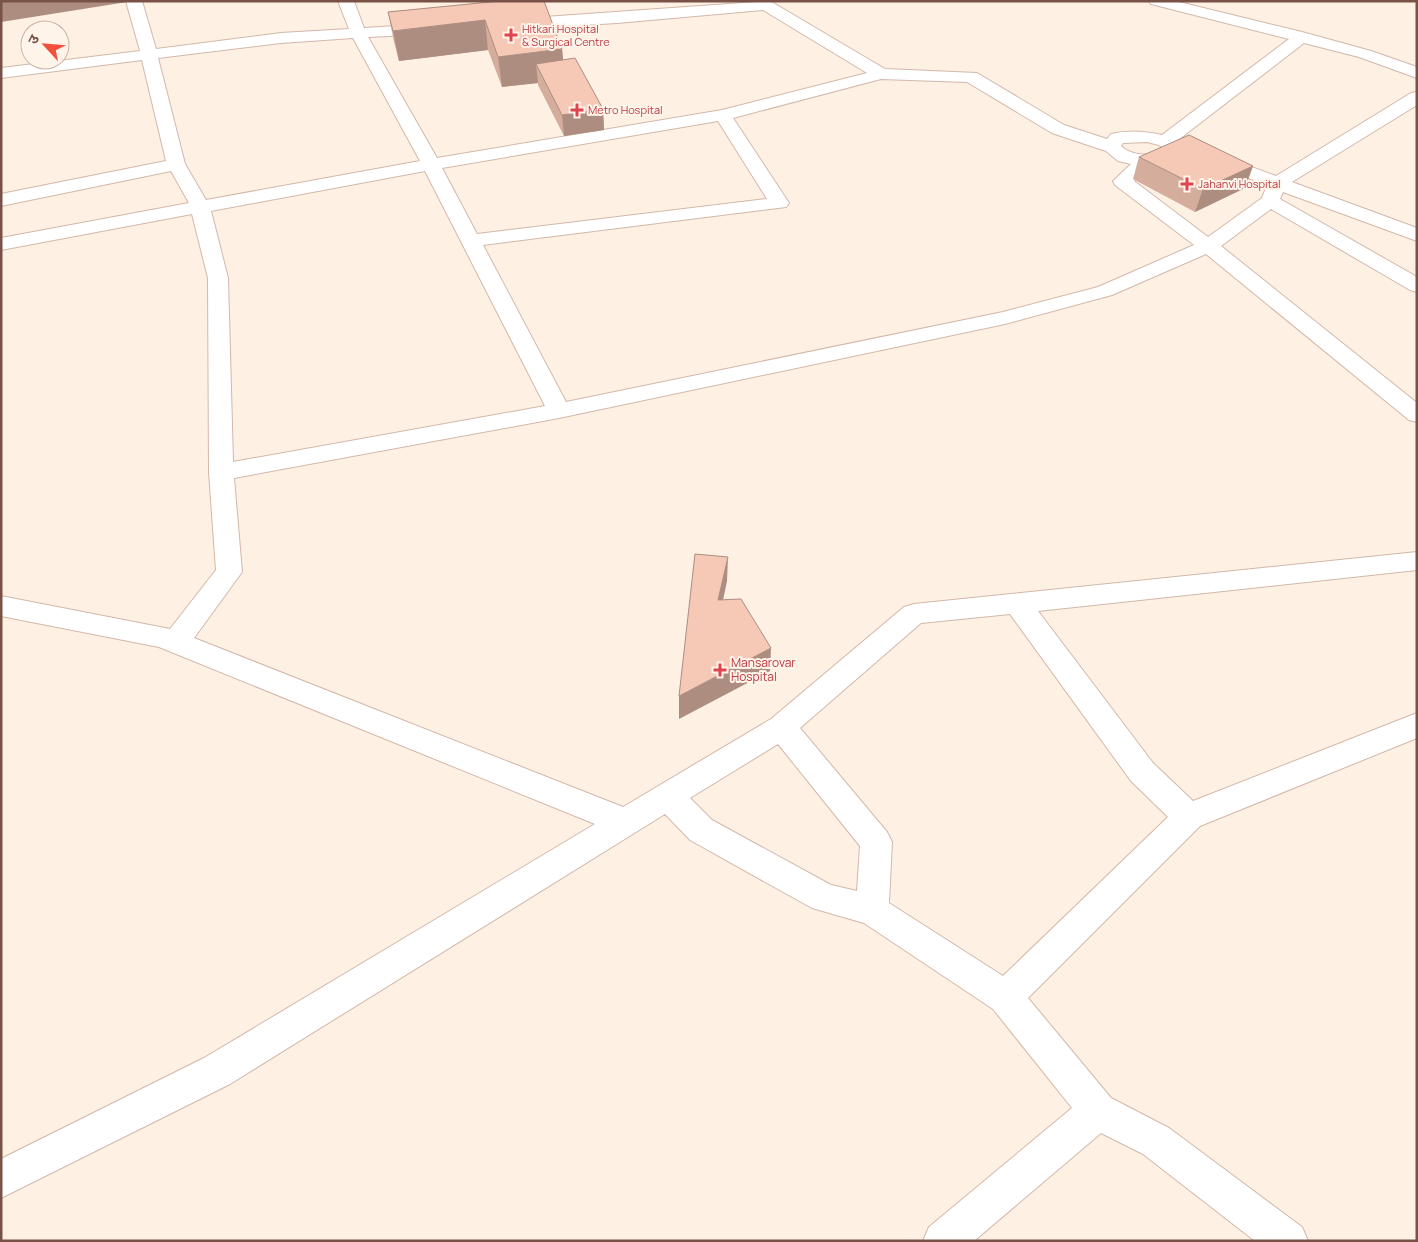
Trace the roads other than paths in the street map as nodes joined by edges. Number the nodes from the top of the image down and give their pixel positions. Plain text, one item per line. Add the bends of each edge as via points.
1 (134, 1) edge
2 (346, 1) edge
3 (1156, 1) edge
4 (761, 3) edge
5 (502, 25) edge
6 (444, 28) edge
7 (358, 34) junction
8 (1302, 37) junction
9 (148, 55) junction
10 (1417, 73) edge
11 (1, 74) edge
12 (881, 74) junction
13 (1417, 96) edge
14 (723, 115) junction
15 (1165, 141) junction
16 (1112, 147) junction
17 (1147, 160) junction
18 (176, 164) junction
19 (431, 164) junction
20 (1274, 192) junction
21 (1, 200) edge
22 (200, 206) junction
23 (1417, 235) edge
24 (471, 241) junction
25 (1, 244) edge
26 (1208, 246) junction
27 (1417, 286) edge
28 (559, 411) junction
29 (1417, 415) edge
30 (221, 472) junction
31 (1417, 561) edge
32 (1017, 603) junction
33 (1, 606) edge
34 (175, 642) junction
35 (1417, 725) edge
36 (781, 727) junction
37 (668, 796) junction
38 (1189, 817) junction
39 (625, 822) junction
40 (872, 910) junction
41 (1005, 997) junction
42 (1098, 1110) junction
43 (1, 1179) edge
44 (943, 1241) edge
45 (1288, 1241) edge

1 - 9 street
2 - 7 street
3 - 8 street
4 - 5 street via 617,18
4 - 12 street
6 - 7 street
7 - 9 street via 281,38
7 - 19 street
8 - 10 street via 1365,54
8 - 15 street
9 - 11 street
9 - 18 street
12 - 14 street
12 - 16 street via 971,77 1058,129
13 - 20 street
14 - 19 street
14 - 24 street via 779,203
15 - 16 street via 1148,137 1117,138
15 - 17 street via 1177,149 1176,152 1164,158
15 - 20 street
16 - 17 street via 1120,154
17 - 26 street via 1122,181
18 - 21 street
18 - 22 street
19 - 22 street
19 - 24 street
20 - 23 street
20 - 26 street
20 - 27 street
22 - 25 street
22 - 30 street via 218,278
24 - 28 street
26 - 28 street via 1105,291 1005,318
26 - 29 street
28 - 30 street
30 - 34 street via 229,572
31 - 32 street
32 - 36 street via 914,614
32 - 38 street via 1142,772
33 - 34 street
34 - 39 street
35 - 38 street
36 - 37 street
36 - 40 street via 876,842
37 - 39 street
37 - 40 street via 701,830 824,898
38 - 41 street
39 - 43 street via 217,1071
40 - 41 street
41 - 42 street
42 - 44 street
42 - 45 street via 1156,1141

